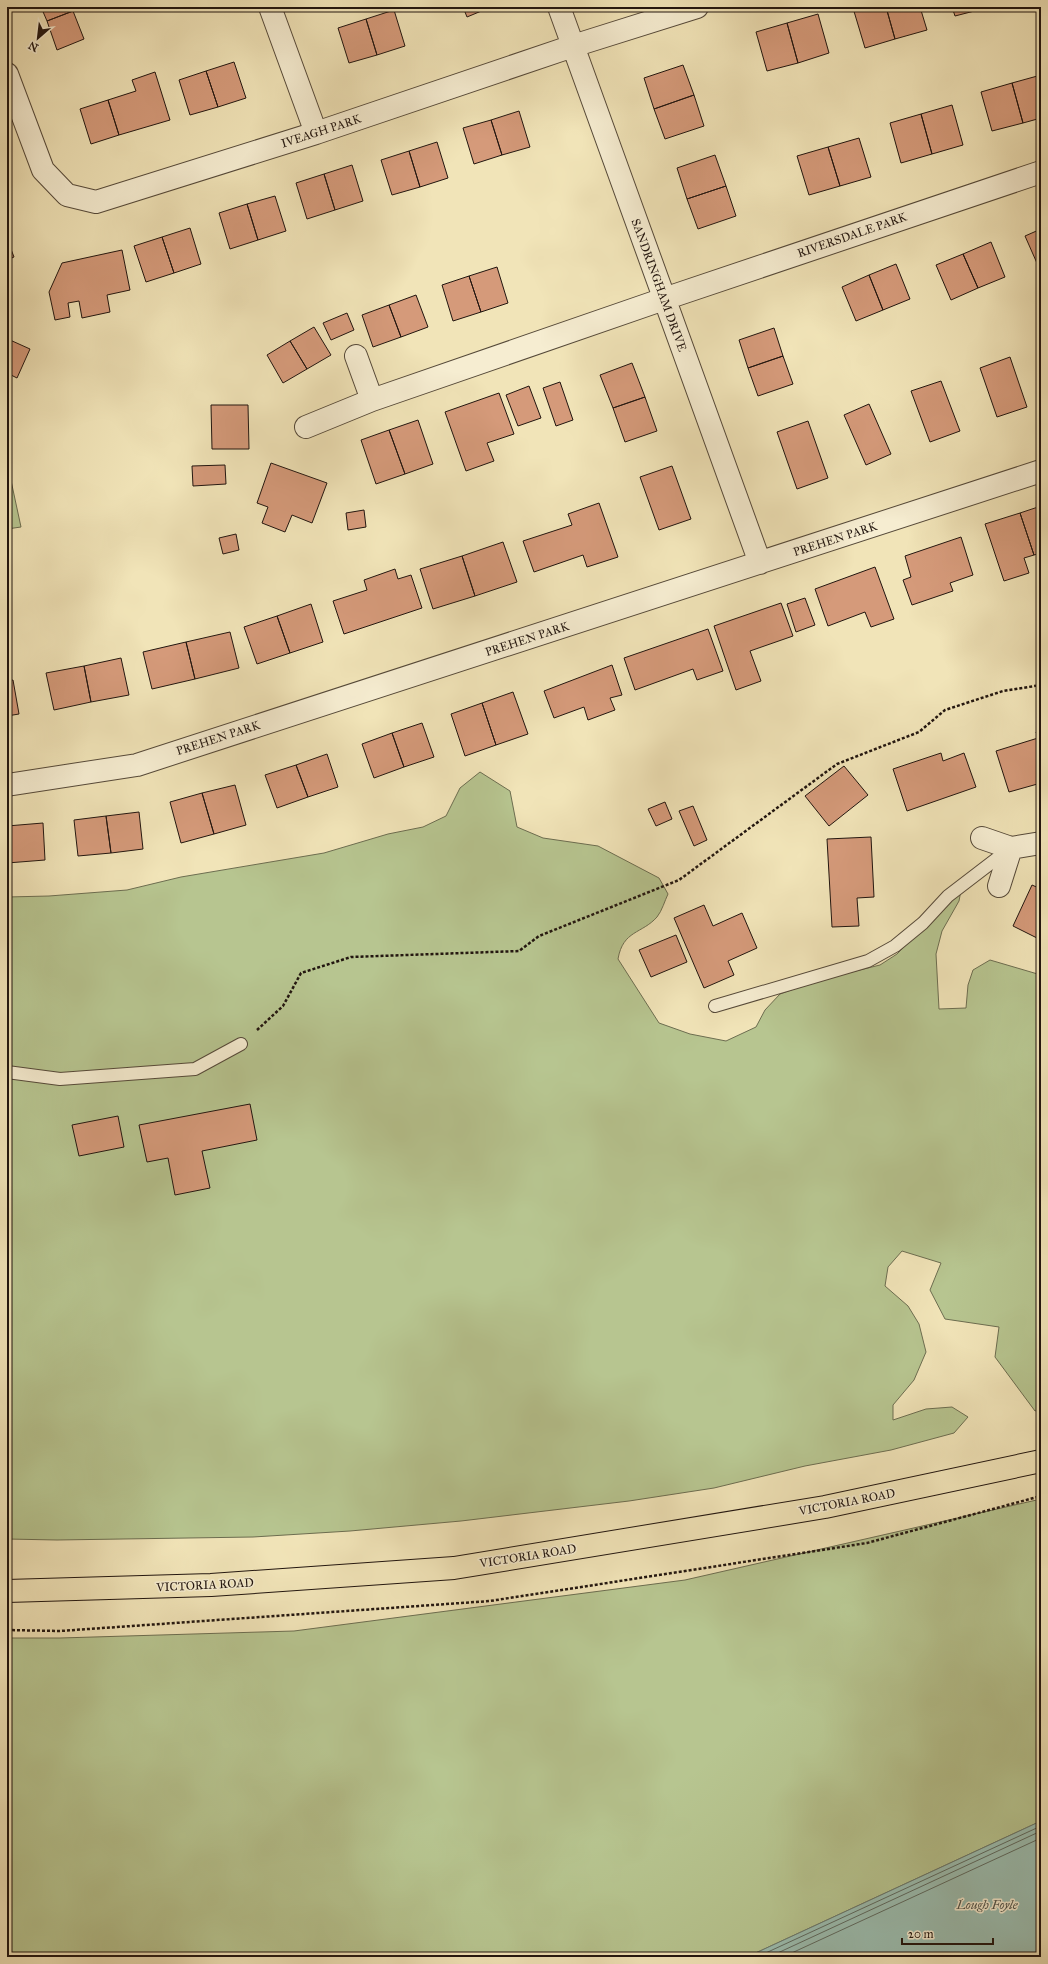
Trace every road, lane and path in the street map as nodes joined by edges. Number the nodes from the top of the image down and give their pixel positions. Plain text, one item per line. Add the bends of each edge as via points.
1 (270, 7) edge
2 (559, 7) edge
3 (697, 7) edge
4 (573, 46) junction
5 (7, 74) edge
6 (316, 133) junction
7 (1041, 172) edge
8 (664, 299) junction
9 (356, 356) dead end
10 (372, 400) junction
11 (306, 427) dead end
12 (1041, 471) edge
13 (760, 563) junction
14 (1041, 685) edge
15 (7, 785) edge
16 (982, 838) dead end
17 (1041, 843) edge
18 (1011, 848) junction
19 (999, 886) dead end
20 (715, 1006) dead end
21 (241, 1044) joint
22 (7, 1072) edge
23 (1041, 1460) edge
24 (7, 1591) edge

1 - 6 street
2 - 4 street, SANDRINGHAM DRIVE
3 - 4 street, IVEAGH PARK
4 - 6 street, IVEAGH PARK
4 - 8 street, SANDRINGHAM DRIVE
5 - 6 street, IVEAGH PARK via 43,170 67,195 96,202
7 - 8 street, RIVERSDALE PARK
8 - 10 street, RIVERSDALE PARK
8 - 13 street, SANDRINGHAM DRIVE
9 - 10 street
10 - 11 street, RIVERSDALE PARK
12 - 13 street, PREHEN PARK
13 - 15 street, PREHEN PARK via 137,765
14 - 21 path via 1003,691 945,710 919,732 837,764 679,880 539,936 519,951 351,957 301,973 283,1006
16 - 18 street
17 - 18 street
18 - 19 street
18 - 20 lane via 948,896 923,923 895,946 868,961
21 - 22 lane via 195,1068 60,1080
23 - 24 highway, VICTORIA ROAD via 825,1507 454,1568 211,1586

